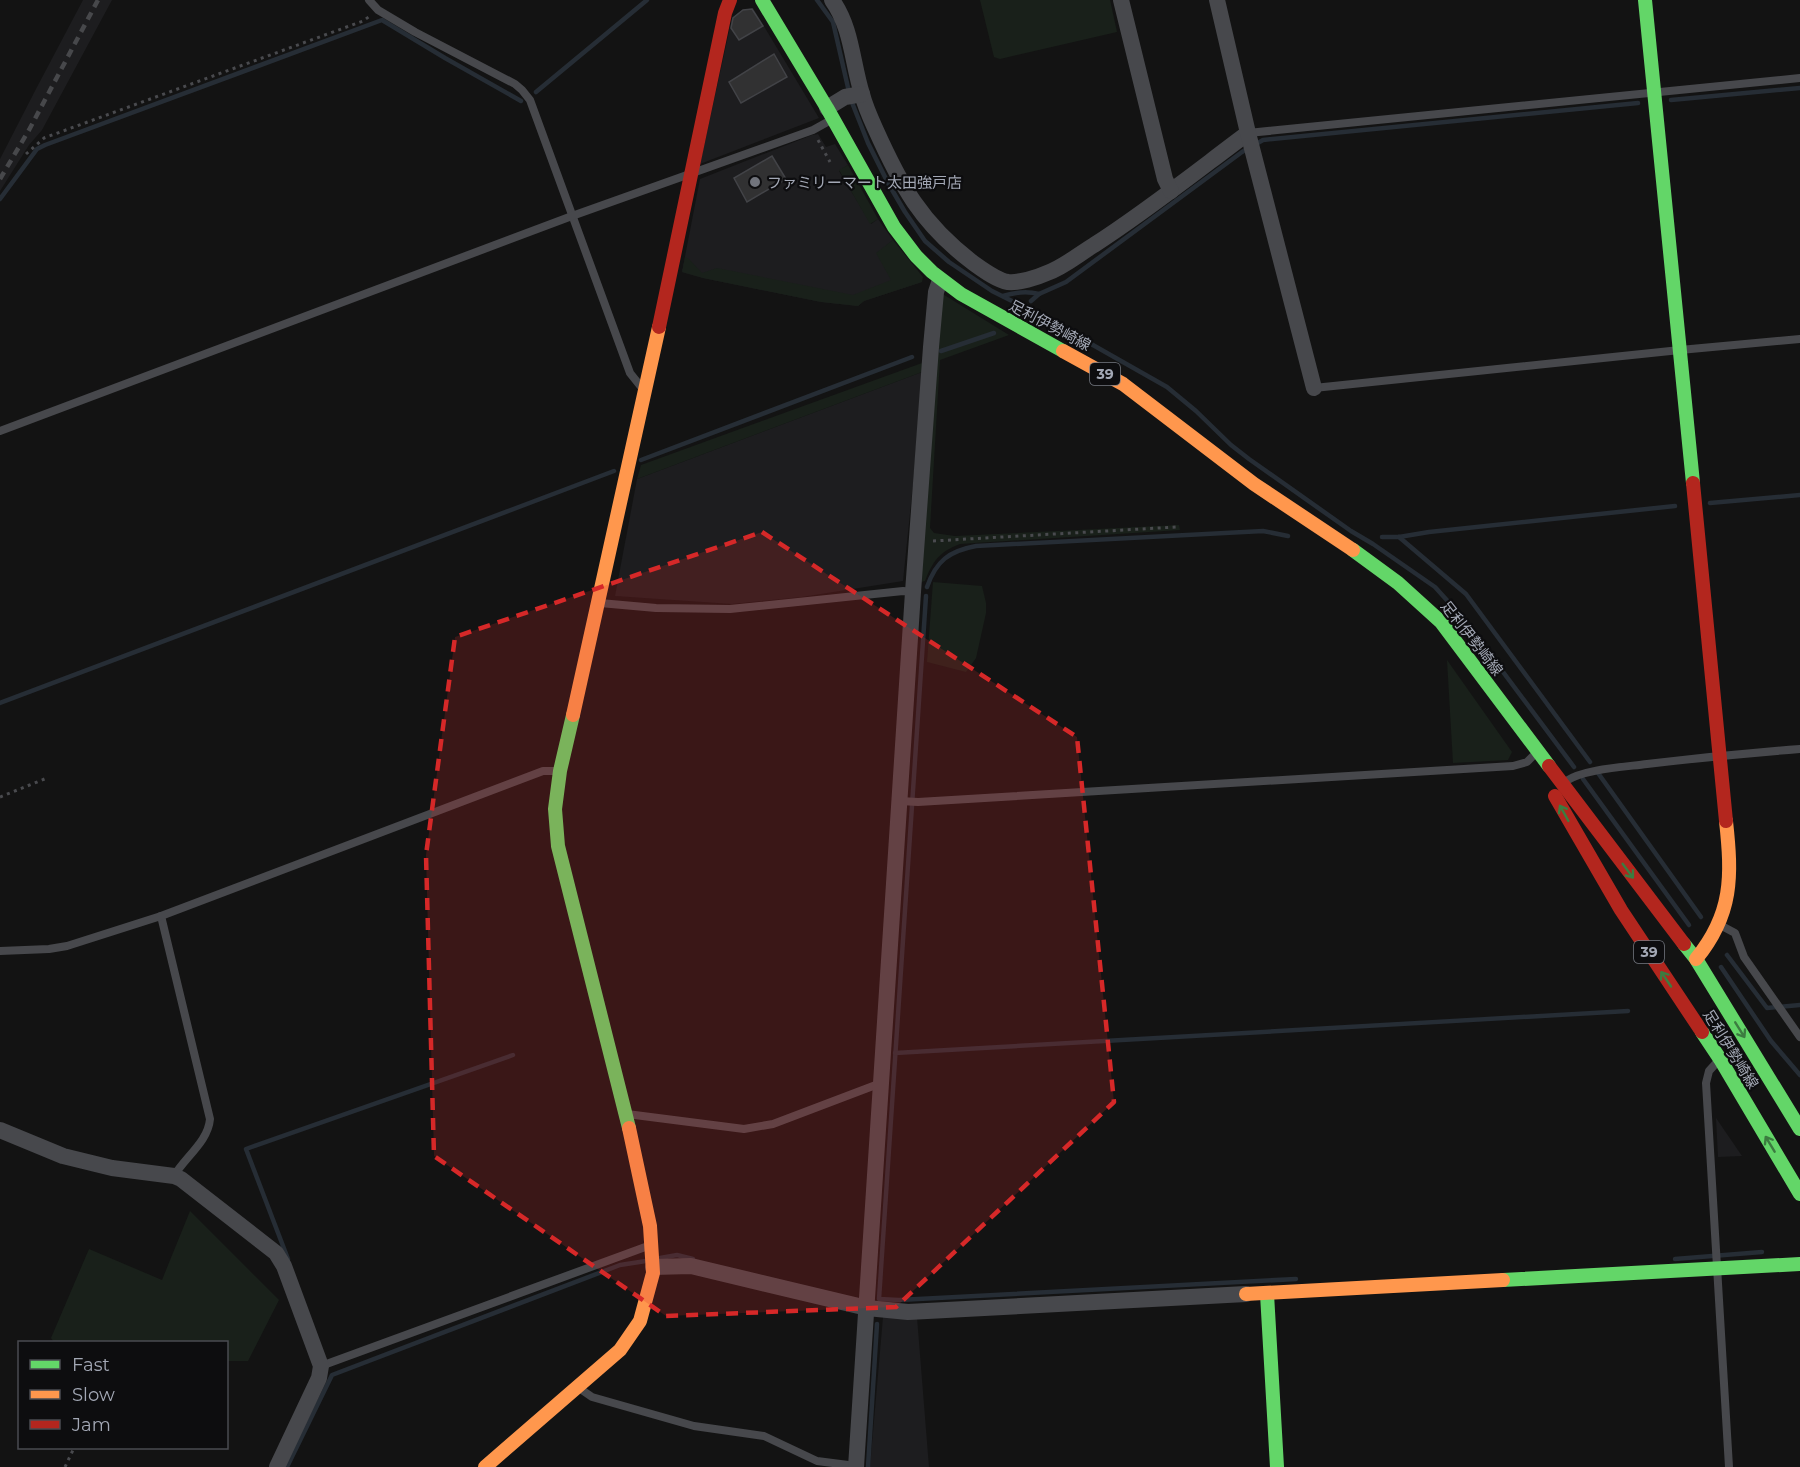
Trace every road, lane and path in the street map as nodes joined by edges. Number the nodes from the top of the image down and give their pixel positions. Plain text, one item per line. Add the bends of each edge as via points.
1 (369, 0) edge
2 (730, 0) edge
3 (762, 0) edge
4 (832, 0) edge
5 (1121, 0) edge
6 (1217, 0) edge
7 (1646, 0) edge
8 (378, 10) junction
9 (1800, 78) edge
10 (1654, 92) junction
11 (854, 95) junction
12 (830, 114) junction
13 (1248, 133) junction
14 (815, 135) dead end
15 (26, 154) dead end
16 (830, 162) dead end
17 (690, 175) junction
18 (1171, 191) junction
19 (572, 216) junction
20 (940, 280) junction
21 (1800, 339) edge
22 (1680, 350) junction
23 (1314, 388) joint
24 (644, 390) junction
25 (0, 431) edge
26 (1176, 527) dead end
27 (917, 541) junction
28 (913, 592) junction
29 (596, 603) junction
30 (1504, 707) junction
31 (1800, 749) edge
32 (1719, 756) junction
33 (1532, 757) junction
34 (560, 771) junction
35 (47, 778) dead end
36 (1563, 783) junction
37 (0, 797) edge
38 (900, 801) junction
39 (161, 916) junction
40 (1720, 925) junction
41 (0, 951) edge
42 (1650, 955) junction
43 (1684, 960) junction
44 (1800, 1037) edge
45 (1720, 1059) junction
46 (882, 1082) junction
47 (626, 1114) junction
48 (1800, 1129) edge
49 (0, 1130) edge
50 (174, 1176) junction
51 (1800, 1194) edge
52 (652, 1246) junction
53 (1800, 1264) edge
54 (653, 1267) junction
55 (1717, 1268) junction
56 (1246, 1294) joint
57 (1267, 1294) junction
58 (867, 1308) junction
59 (321, 1366) junction
60 (578, 1387) junction
61 (74, 1449) edge
62 (856, 1466) edge
63 (65, 1467) edge
64 (277, 1467) edge
65 (485, 1467) edge
66 (1277, 1467) edge
67 (1729, 1467) edge

1 - 8 lane
2 - 17 street
3 - 12 street, 足利伊勢崎線 / 39
4 - 11 street via 848,29
5 - 18 street
6 - 13 street
7 - 10 street
8 - 15 path via 363,21 44,138
8 - 19 lane via 522,90 530,100
9 - 10 lane
10 - 13 lane
10 - 22 street
11 - 12 street
11 - 18 street via 921,214 960,253 1006,282 1047,274
12 - 17 lane via 813,130
12 - 20 street, 足利伊勢崎線 / 39 via 903,240
13 - 18 street
13 - 23 street
14 - 16 path
17 - 19 lane
17 - 24 street
19 - 24 lane via 630,373
19 - 25 lane
20 - 27 street via 931,347
20 - 30 street, 足利伊勢崎線 / 39 via 1123,384 1253,484 1405,587 1441,622
21 - 22 lane
22 - 23 lane
22 - 32 street
24 - 29 street
26 - 27 path
27 - 28 street
28 - 29 lane via 730,609
28 - 38 street
29 - 34 street
30 - 33 street, 足利伊勢崎線 / 39
30 - 36 street, 足利伊勢崎線 / 39
31 - 32 lane
32 - 36 lane via 1605,769
32 - 40 street via 1730,871
33 - 38 lane via 1514,766
42 -> 33 street, 足利伊勢崎線 / 39
34 - 39 lane via 543,771
34 - 47 street via 555,809 558,846
35 - 37 path
36 -> 43 street, 足利伊勢崎線 / 39 via 1656,909
38 - 46 street
39 - 41 lane via 67,946
39 - 50 lane via 210,1119 206,1135
40 - 43 street via 1709,945
40 - 44 lane via 1735,933 1744,957
42 - 43 street
45 -> 42 street, 足利伊勢崎線 / 39
43 - 45 street via 1688,997 1720,1048
43 -> 48 street, 足利伊勢崎線 / 39
51 -> 45 street, 足利伊勢崎線 / 39
45 - 55 lane via 1709,1071 1706,1083
46 - 47 lane via 773,1124 744,1129
46 - 58 street
47 - 52 street
49 - 50 street via 63,1156 112,1168
50 - 59 street via 276,1253
52 - 54 street
52 - 59 lane
53 - 55 street
54 - 58 street via 691,1266
54 - 60 street via 644,1310 633,1332 620,1350
55 - 57 street
55 - 67 lane
56 - 57 street
56 - 58 street via 908,1312
57 - 66 street
58 - 62 street
59 - 64 street
60 - 62 lane via 592,1397 694,1426 764,1436 817,1461
60 - 65 street
61 - 63 path

